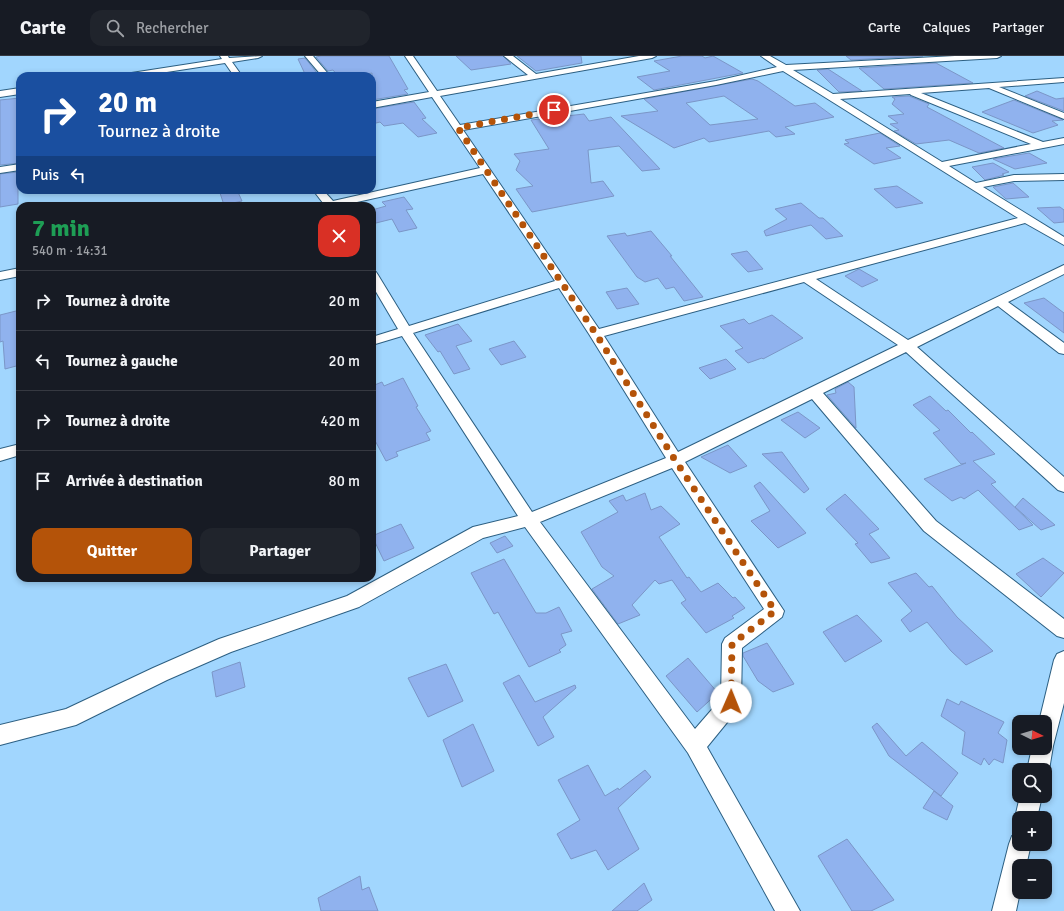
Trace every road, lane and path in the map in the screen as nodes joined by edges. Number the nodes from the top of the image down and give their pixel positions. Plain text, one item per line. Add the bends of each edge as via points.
1 (258, 56) edge
2 (309, 56) edge
3 (409, 56) edge
4 (508, 56) edge
5 (596, 56) edge
6 (652, 56) edge
7 (765, 56) edge
8 (997, 56) edge
9 (226, 58) edge
10 (609, 64) junction
11 (784, 68) junction
12 (147, 72) edge
13 (235, 72) edge
14 (323, 72) edge
15 (536, 77) junction
16 (1062, 82) edge
17 (987, 86) junction
18 (910, 91) junction
19 (16, 92) edge
20 (0, 94) edge
21 (434, 94) junction
22 (831, 97) junction
23 (376, 104) edge
24 (1064, 116) edge
25 (458, 128) junction
26 (1064, 141) edge
27 (1041, 145) junction
28 (940, 165) junction
29 (16, 168) edge
30 (0, 170) edge
31 (486, 170) junction
32 (1064, 177) edge
33 (974, 186) junction
34 (346, 202) edge
35 (1026, 219) junction
36 (1064, 242) edge
37 (1064, 269) edge
38 (16, 273) edge
39 (0, 276) edge
40 (806, 278) junction
41 (376, 281) edge
42 (562, 282) junction
43 (999, 301) junction
44 (406, 330) junction
45 (596, 334) junction
46 (376, 340) edge
47 (908, 346) junction
48 (1064, 350) edge
49 (814, 392) junction
50 (16, 450) edge
51 (0, 455) edge
52 (675, 460) junction
53 (1064, 486) edge
54 (529, 520) junction
55 (1064, 630) edge
56 (1064, 660) edge
57 (1051, 715) edge
58 (0, 734) edge
59 (696, 746) junction
60 (1018, 851) edge
61 (788, 911) edge
62 (1004, 911) edge

1 - 9 street
2 - 14 street
3 - 21 street
4 - 15 street
5 - 10 street
6 - 10 street
7 - 11 street
8 - 11 street
9 - 12 street
9 - 13 street
10 - 15 street
11 - 22 street
11 - 25 street via 716,83
15 - 21 street
16 - 17 street
17 - 18 street
17 - 24 street
18 - 22 street
18 - 27 street
19 - 20 street
21 - 23 street
21 - 25 street
22 - 28 street
25 - 31 street
26 - 27 street
27 - 28 street
28 - 33 street
29 - 30 street
31 - 34 street
31 - 42 street
32 - 33 street via 1014,178
33 - 35 street
35 - 36 street
35 - 40 street
37 - 43 street
38 - 39 street
40 - 45 street
40 - 47 street
41 - 44 street
42 - 44 street
42 - 45 street
43 - 47 street
43 - 48 street
44 - 46 street
44 - 54 street
45 - 52 street
47 - 49 street
47 - 53 street
49 - 52 street
49 - 55 street via 930,526
50 - 51 street
52 - 54 street
52 - 59 street via 775,611 732,644 731,702
54 - 58 street via 479,532 353,602 226,645 69,718
54 - 59 street
56 - 57 street
59 - 61 street
60 - 62 street

